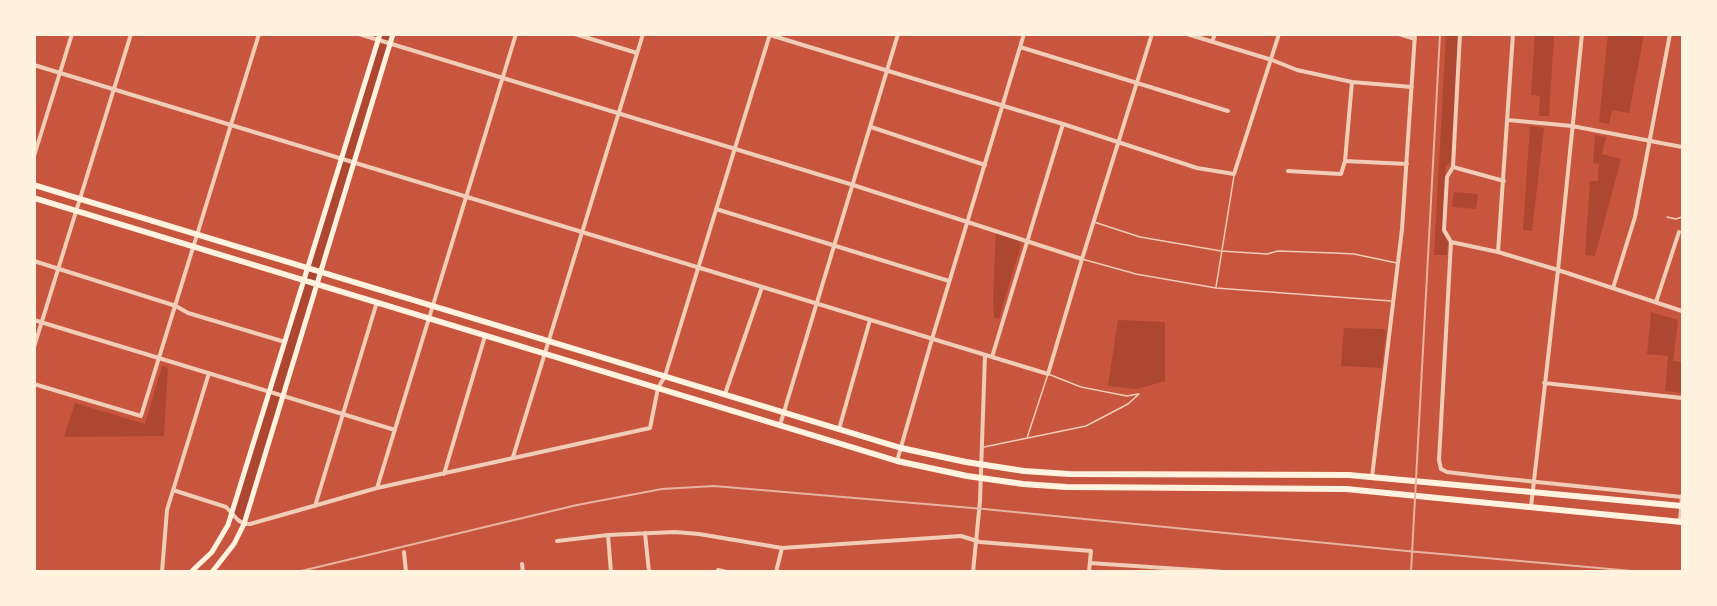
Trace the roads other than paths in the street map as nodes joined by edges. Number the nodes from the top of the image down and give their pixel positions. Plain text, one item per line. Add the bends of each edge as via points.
1 (72, 34) edge
2 (131, 34) edge
3 (259, 34) edge
4 (359, 34) edge
5 (393, 34) edge
6 (516, 34) edge
7 (575, 34) edge
8 (643, 34) edge
9 (770, 34) edge
10 (898, 34) edge
11 (1024, 34) edge
12 (1152, 34) edge
13 (1187, 34) edge
14 (1215, 34) edge
15 (1279, 34) edge
16 (1399, 34) edge
17 (1460, 34) edge
18 (1513, 34) edge
19 (1582, 34) edge
20 (1670, 34) edge
21 (379, 37) edge
22 (1415, 37) edge
23 (1212, 42) junction
24 (390, 44) junction
25 (1020, 47) junction
26 (637, 53) junction
27 (1272, 60) junction
28 (34, 65) edge
29 (888, 70) junction
30 (60, 72) junction
31 (503, 78) junction
32 (1352, 82) junction
33 (1138, 84) junction
34 (1412, 87) junction
35 (114, 89) junction
36 (1002, 106) junction
37 (1228, 111) dead end
38 (619, 114) junction
39 (1508, 120) junction
40 (1063, 124) junction
41 (232, 125) junction
42 (1572, 126) junction
43 (871, 127) junction
44 (1649, 141) junction
45 (1119, 144) junction
46 (1683, 147) edge
47 (735, 149) junction
48 (34, 156) edge
49 (342, 158) junction
50 (1345, 161) junction
51 (354, 162) junction
52 (1407, 164) junction
53 (985, 165) junction
54 (1453, 168) junction
55 (1287, 171) dead end
56 (1234, 174) junction
57 (1504, 180) junction
58 (34, 185) edge
59 (853, 185) junction
60 (466, 196) junction
61 (34, 198) edge
62 (80, 198) junction
63 (716, 209) junction
64 (76, 210) junction
65 (1667, 217) dead end
66 (1683, 217) edge
67 (967, 222) junction
68 (1094, 222) junction
69 (582, 232) junction
70 (1679, 232) dead end
71 (198, 234) junction
72 (1027, 240) junction
73 (1451, 242) junction
74 (195, 246) junction
75 (834, 246) junction
76 (1221, 251) junction
77 (1498, 252) junction
78 (1082, 259) junction
79 (34, 261) edge
80 (1397, 263) junction
81 (698, 267) junction
82 (58, 268) junction
83 (308, 268) junction
84 (1558, 270) junction
85 (321, 272) junction
86 (304, 280) junction
87 (949, 281) junction
88 (317, 284) junction
89 (762, 287) junction
90 (1216, 288) junction
91 (1612, 288) junction
92 (1392, 301) junction
93 (377, 302) junction
94 (1656, 302) junction
95 (817, 304) junction
96 (176, 306) junction
97 (433, 306) junction
98 (1683, 311) edge
99 (429, 318) junction
100 (34, 320) edge
101 (870, 320) junction
102 (42, 322) junction
103 (486, 335) junction
104 (932, 339) junction
105 (549, 341) junction
106 (285, 342) junction
107 (34, 347) edge
108 (545, 353) junction
109 (986, 355) junction
110 (992, 357) junction
111 (159, 358) junction
112 (209, 373) junction
113 (1048, 374) junction
114 (665, 376) junction
115 (1544, 383) junction
116 (34, 384) edge
117 (658, 388) junction
118 (270, 391) junction
119 (725, 394) junction
120 (283, 395) junction
121 (1683, 398) edge
122 (784, 412) junction
123 (343, 413) junction
124 (780, 425) junction
125 (840, 429) junction
126 (395, 430) junction
127 (1026, 438) junction
128 (901, 448) junction
129 (981, 448) junction
130 (513, 457) junction
131 (897, 461) junction
132 (981, 465) junction
133 (444, 474) junction
134 (1372, 477) junction
135 (980, 479) junction
136 (1534, 482) junction
137 (377, 488) junction
138 (173, 490) junction
139 (1533, 492) junction
140 (1682, 496) edge
141 (1682, 506) edge
142 (314, 507) junction
143 (1531, 508) junction
144 (232, 513) junction
145 (1681, 522) edge
146 (244, 524) junction
147 (645, 533) junction
148 (608, 535) junction
149 (557, 541) dead end
150 (975, 542) junction
151 (782, 548) junction
152 (404, 552) dead end
153 (1090, 563) junction
154 (522, 564) dead end
155 (718, 570) dead end
156 (162, 572) edge
157 (191, 572) edge
158 (212, 572) edge
159 (406, 572) edge
160 (523, 572) edge
161 (611, 572) edge
162 (649, 572) edge
163 (727, 572) edge
164 (776, 572) edge
165 (973, 572) edge
166 (1089, 572) edge
167 (1225, 572) edge

1 - 30 street
2 - 35 street
3 - 41 street
4 - 21 street
5 - 24 main road
6 - 31 street
7 - 26 street
8 - 26 street
9 - 29 street
9 - 47 street
10 - 29 street
11 - 25 street
12 - 33 street
13 - 23 street
14 - 23 street
15 - 27 street
16 - 22 street
17 - 54 street
18 - 39 street
19 - 42 street
20 - 44 street
21 - 24 street
21 - 49 main road
22 - 34 street
23 - 27 street
24 - 31 street
24 - 51 main road
25 - 33 street
25 - 36 street
26 - 38 street
27 - 32 street via 1297,70
27 - 56 street
28 - 30 street
29 - 36 street
29 - 43 street
30 - 35 street
30 - 48 street
31 - 38 street
31 - 60 street
32 - 34 street
32 - 50 street
33 - 37 street
33 - 45 street
34 - 52 street
35 - 41 street
35 - 62 street
36 - 40 street
36 - 53 street
38 - 47 street
38 - 69 street
39 - 42 street
39 - 57 street
40 - 45 street
40 - 72 street
41 - 49 street
41 - 71 street
42 - 44 street
42 - 84 street
43 - 53 street
43 - 59 street
44 - 46 street
44 - 91 street via 1635,217
45 - 56 street via 1197,168
45 - 68 street
47 - 59 street
47 - 63 street
49 - 51 street
49 - 83 main road
50 - 52 street
50 - 55 street via 1341,174
51 - 60 street
51 - 85 main road
52 - 80 street
53 - 67 street
54 - 57 street
54 - 73 street via 1447,177 1444,230
56 - 76 lane
57 - 77 street
58 - 62 main road
59 - 67 street
59 - 75 street
60 - 69 street
60 - 97 street
61 - 64 main road
62 - 64 street
62 - 71 main road
63 - 75 street
63 - 81 street
64 - 74 main road
64 - 82 street
65 - 66 lane
67 - 72 street
67 - 87 street
68 - 76 lane via 1140,237
68 - 78 street
69 - 81 street
69 - 105 street
70 - 94 street
71 - 74 street
71 - 83 main road
72 - 78 street
72 - 110 street
73 - 77 street
73 - 136 street via 1441,469
74 - 86 main road
74 - 96 street
75 - 87 street
75 - 95 street
76 - 80 lane via 1334,253
76 - 90 lane
77 - 84 street
78 - 90 lane via 1136,274
78 - 113 street
79 - 82 street
80 - 92 street
81 - 89 street
81 - 114 street
82 - 96 street
82 - 102 street
83 - 85 main road
83 - 86 main road
84 - 91 street
84 - 115 street
85 - 88 main road
85 - 97 main road
86 - 88 main road
86 - 106 main road
87 - 104 street
88 - 93 main road
88 - 120 main road
89 - 95 street
89 - 119 street
90 - 92 lane
91 - 94 street
92 - 134 street
93 - 99 main road
93 - 123 street
94 - 98 street
95 - 101 street
95 - 122 street
96 - 106 street
96 - 111 street
97 - 99 street
97 - 105 main road
99 - 103 main road
99 - 126 street
100 - 102 street
101 - 104 street
101 - 125 street
102 - 107 street
102 - 111 street
103 - 108 main road
103 - 133 street
104 - 109 street
104 - 128 street
105 - 108 street
105 - 114 main road
106 - 118 main road
108 - 117 main road
108 - 130 street
109 - 110 street
109 - 129 street
110 - 113 street
111 - 112 street
111 - 116 street via 141,416
112 - 118 street
112 - 138 street
113 - 127 lane
113 - 127 lane via 1096,390 1127,396 1139,394 1086,426
114 - 117 street
114 - 119 main road
115 - 121 street
115 - 136 street
117 - 124 main road
117 - 130 street via 650,428
118 - 120 street
118 - 144 main road
119 - 122 main road
120 - 123 street
120 - 146 main road
122 - 124 street
122 - 125 main road
123 - 126 street
123 - 142 street
124 - 131 main road
125 - 128 main road
126 - 137 street
127 - 129 lane
128 - 131 street
128 - 132 main road
129 - 132 street
130 - 133 street
131 - 135 main road
132 - 134 main road via 1069,474
132 - 135 street
133 - 137 street
134 - 139 main road
135 - 143 main road via 1066,487 1346,489
135 - 150 street
136 - 139 street
136 - 140 street
137 - 142 street
138 - 144 street via 226,507
138 - 156 street via 165,521
139 - 141 main road
139 - 143 street
140 - 141 street
141 - 145 street
142 - 146 street
143 - 145 main road
144 - 146 street
144 - 157 main road via 223,537
146 - 158 main road
147 - 148 street
147 - 151 street via 699,534
147 - 162 street
148 - 149 street
148 - 161 street
150 - 151 street via 961,536
150 - 153 street via 1091,551
150 - 165 street
151 - 164 street
152 - 159 street
153 - 166 street
153 - 167 street
154 - 160 street
155 - 163 street

